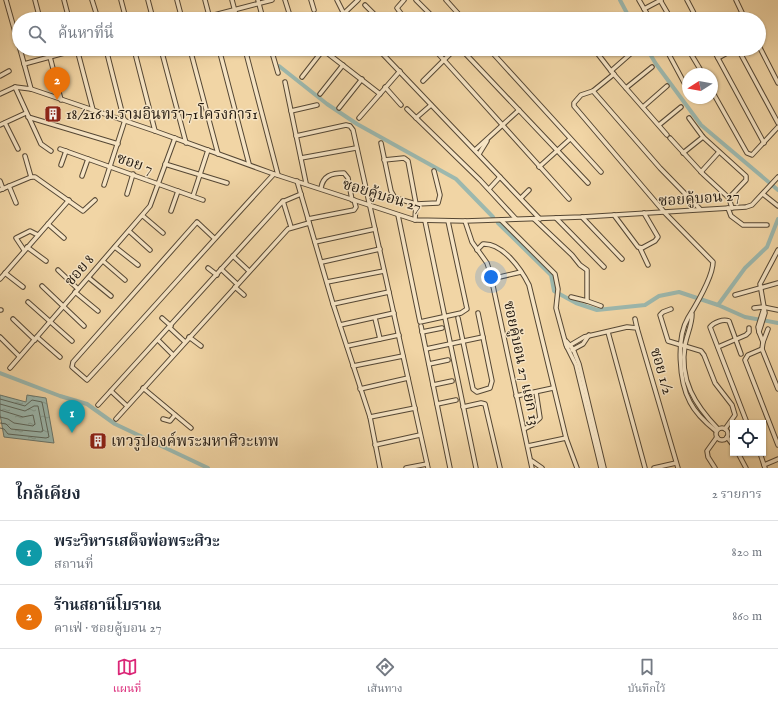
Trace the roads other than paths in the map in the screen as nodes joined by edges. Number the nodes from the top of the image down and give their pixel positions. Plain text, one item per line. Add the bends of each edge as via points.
1 (6, 0) edge
2 (35, 0) edge
3 (64, 0) edge
4 (92, 0) edge
5 (121, 0) edge
6 (148, 0) edge
7 (177, 0) edge
8 (205, 0) edge
9 (232, 0) edge
10 (272, 0) edge
11 (285, 0) edge
12 (311, 0) edge
13 (337, 0) edge
14 (358, 0) edge
15 (404, 0) edge
16 (416, 0) edge
17 (446, 0) edge
18 (639, 0) edge
19 (660, 0) edge
20 (687, 0) edge
21 (736, 0) edge
22 (259, 2) edge
23 (365, 5) dead end
24 (644, 9) junction
25 (235, 10) junction
26 (314, 10) dead end
27 (38, 12) edge
28 (67, 12) edge
29 (96, 12) edge
30 (124, 12) edge
31 (151, 12) edge
32 (180, 12) edge
33 (208, 12) edge
34 (229, 12) edge
35 (261, 12) edge
36 (289, 12) edge
37 (343, 12) edge
38 (346, 12) edge
39 (372, 12) edge
40 (400, 12) edge
41 (428, 12) edge
42 (457, 12) edge
43 (646, 12) edge
44 (667, 12) edge
45 (693, 12) edge
46 (742, 12) edge
47 (12, 21) edge
48 (22, 56) edge
49 (54, 56) edge
50 (80, 56) edge
51 (108, 56) edge
52 (136, 56) edge
53 (163, 56) edge
54 (192, 56) edge
55 (221, 56) edge
56 (247, 56) edge
57 (273, 56) edge
58 (318, 56) edge
59 (332, 56) edge
60 (386, 56) edge
61 (440, 56) edge
62 (448, 56) edge
63 (468, 56) edge
64 (495, 56) edge
65 (600, 56) edge
66 (628, 56) edge
67 (670, 56) edge
68 (692, 56) edge
69 (722, 56) edge
70 (742, 56) edge
71 (764, 56) edge
72 (50, 57) junction
73 (718, 58) joint
74 (444, 60) junction
75 (24, 64) junction
76 (343, 65) junction
77 (652, 67) dead end
78 (699, 68) edge
79 (9, 71) dead end
80 (400, 71) junction
81 (611, 71) junction
82 (278, 73) dead end
83 (614, 74) junction
84 (0, 76) edge
85 (302, 77) dead end
86 (362, 79) junction
87 (682, 79) edge
88 (423, 81) dead end
89 (285, 82) dead end
90 (778, 82) edge
91 (667, 86) dead end
92 (15, 87) junction
93 (385, 87) junction
94 (626, 88) junction
95 (31, 89) junction
96 (593, 91) junction
97 (0, 94) edge
98 (320, 94) dead end
99 (380, 94) junction
100 (61, 100) junction
101 (718, 101) edge
102 (317, 105) dead end
103 (402, 105) dead end
104 (431, 105) junction
105 (643, 107) junction
106 (681, 107) dead end
107 (339, 108) dead end
108 (93, 110) junction
109 (407, 110) dead end
110 (519, 110) junction
111 (291, 111) junction
112 (26, 113) junction
113 (28, 117) junction
114 (359, 118) dead end
115 (416, 118) junction
116 (689, 118) dead end
117 (124, 120) junction
118 (5, 123) junction
119 (778, 123) edge
120 (0, 125) edge
121 (659, 125) junction
122 (503, 126) junction
123 (778, 127) edge
124 (155, 131) junction
125 (296, 136) junction
126 (703, 137) junction
127 (175, 138) junction
128 (570, 139) junction
129 (487, 141) junction
130 (186, 143) junction
131 (381, 143) dead end
132 (764, 143) junction
133 (118, 144) junction
134 (356, 148) junction
135 (18, 149) dead end
136 (60, 149) dead end
137 (208, 150) junction
138 (475, 150) junction
139 (557, 150) junction
140 (51, 151) dead end
141 (66, 152) junction
142 (719, 152) junction
143 (683, 153) junction
144 (218, 154) junction
145 (479, 154) junction
146 (25, 156) dead end
147 (301, 158) junction
148 (88, 159) junction
149 (384, 160) junction
150 (165, 164) junction
151 (249, 164) junction
152 (61, 165) dead end
153 (110, 167) junction
154 (539, 167) junction
155 (434, 171) dead end
156 (600, 172) dead end
157 (701, 172) junction
158 (200, 173) junction
159 (133, 174) junction
160 (276, 174) junction
161 (82, 176) dead end
162 (31, 177) junction
163 (500, 177) junction
164 (778, 177) edge
165 (0, 181) edge
166 (297, 181) junction
167 (227, 183) dead end
168 (306, 183) junction
169 (588, 183) dead end
170 (159, 184) junction
171 (104, 185) dead end
172 (9, 186) junction
173 (321, 188) junction
174 (488, 189) junction
175 (2, 190) edge
176 (529, 190) dead end
177 (178, 191) junction
178 (127, 194) dead end
179 (301, 194) junction
180 (763, 194) junction
181 (193, 196) junction
182 (521, 198) junction
183 (729, 198) junction
184 (570, 199) dead end
185 (69, 200) junction
186 (95, 200) dead end
187 (203, 200) dead end
188 (353, 200) junction
189 (283, 201) junction
190 (16, 203) dead end
191 (416, 204) junction
192 (369, 205) junction
193 (777, 205) edge
194 (730, 208) junction
195 (700, 209) junction
196 (171, 211) dead end
197 (644, 213) junction
198 (665, 213) junction
199 (398, 215) junction
200 (614, 215) junction
201 (143, 216) junction
202 (582, 217) junction
203 (540, 218) junction
204 (556, 218) junction
205 (516, 219) junction
206 (534, 219) junction
207 (415, 220) junction
208 (501, 220) junction
209 (309, 221) junction
210 (425, 221) junction
211 (448, 221) junction
212 (465, 221) junction
213 (48, 224) junction
214 (767, 225) dead end
215 (291, 227) junction
216 (375, 229) junction
217 (129, 231) junction
218 (163, 233) dead end
219 (38, 235) junction
220 (64, 238) dead end
221 (214, 238) junction
222 (315, 242) junction
223 (27, 246) junction
224 (115, 247) junction
225 (640, 248) junction
226 (380, 249) junction
227 (24, 250) junction
228 (150, 250) dead end
229 (477, 250) junction
230 (778, 250) edge
231 (233, 256) junction
232 (622, 259) dead end
233 (46, 261) dead end
234 (103, 261) junction
235 (322, 262) junction
236 (138, 265) dead end
237 (648, 265) dead end
238 (604, 266) dead end
239 (208, 268) dead end
240 (222, 269) junction
241 (58, 270) dead end
242 (249, 271) junction
243 (384, 271) junction
244 (521, 272) junction
245 (2, 275) edge
246 (217, 275) junction
247 (89, 278) junction
248 (491, 279) junction
249 (125, 280) dead end
250 (327, 282) junction
251 (778, 283) edge
252 (42, 286) dead end
253 (236, 286) junction
254 (23, 288) dead end
255 (760, 288) junction
256 (78, 289) junction
257 (75, 292) junction
258 (389, 292) junction
259 (244, 295) dead end
260 (735, 295) dead end
261 (111, 296) dead end
262 (571, 297) dead end
263 (587, 301) junction
264 (28, 302) dead end
265 (333, 304) junction
266 (601, 306) dead end
267 (63, 307) junction
268 (754, 308) dead end
269 (671, 309) dead end
270 (763, 310) junction
271 (778, 310) edge
272 (98, 311) dead end
273 (478, 313) dead end
274 (394, 314) junction
275 (444, 316) junction
276 (162, 318) dead end
277 (376, 318) junction
278 (458, 318) dead end
279 (13, 319) dead end
280 (635, 319) dead end
281 (50, 322) junction
282 (421, 324) junction
283 (340, 325) junction
284 (84, 326) dead end
285 (170, 327) junction
286 (442, 328) dead end
287 (637, 328) junction
288 (748, 328) dead end
289 (768, 329) dead end
290 (422, 332) junction
291 (608, 332) junction
292 (399, 335) junction
293 (589, 335) junction
294 (0, 337) edge
295 (190, 337) junction
296 (483, 337) junction
297 (36, 338) junction
298 (380, 339) junction
299 (158, 340) junction
300 (735, 340) junction
301 (72, 341) dead end
302 (184, 341) junction
303 (463, 342) junction
304 (763, 342) junction
305 (450, 344) junction
306 (201, 346) dead end
307 (347, 346) junction
308 (569, 346) junction
309 (683, 346) junction
310 (718, 347) junction
311 (426, 349) junction
312 (762, 349) junction
313 (571, 350) junction
314 (740, 354) dead end
315 (173, 355) junction
316 (19, 356) junction
317 (403, 356) junction
318 (60, 357) dead end
319 (448, 360) dead end
320 (429, 364) junction
321 (353, 366) junction
322 (10, 368) dead end
323 (408, 378) junction
324 (452, 381) dead end
325 (434, 385) junction
326 (143, 388) junction
327 (553, 388) junction
328 (360, 389) junction
329 (778, 389) edge
330 (111, 391) junction
331 (536, 392) junction
332 (516, 396) junction
333 (456, 400) dead end
334 (437, 404) junction
335 (98, 405) dead end
336 (128, 406) junction
337 (463, 407) junction
338 (414, 408) junction
339 (175, 415) junction
340 (370, 417) junction
341 (116, 419) dead end
342 (163, 419) dead end
343 (746, 420) edge
344 (191, 428) dead end
345 (524, 429) junction
346 (725, 429) junction
347 (717, 430) junction
348 (420, 435) junction
349 (717, 437) junction
350 (727, 437) junction
351 (566, 438) junction
352 (730, 441) edge
353 (376, 445) junction
354 (778, 445) edge
355 (528, 446) junction
356 (740, 456) edge
357 (761, 456) edge
358 (778, 459) edge
359 (532, 462) junction
360 (676, 463) junction
361 (428, 466) edge
362 (765, 466) edge
363 (380, 468) edge
364 (406, 468) edge
365 (450, 468) edge
366 (476, 468) edge
367 (500, 468) edge
368 (532, 468) edge
369 (542, 468) edge
370 (577, 468) edge
371 (601, 468) edge
372 (604, 468) edge
373 (645, 468) edge
374 (654, 468) edge
375 (678, 468) edge
376 (715, 468) edge
377 (746, 468) edge

1 - 47 street
2 - 27 street
3 - 28 street
4 - 29 street
5 - 30 street
6 - 31 street
7 - 32 street
8 - 33 street
9 - 25 street
10 - 22 street
11 - 36 street
12 - 26 street
13 - 37 street
14 - 38 street
15 - 40 street via 397,8
16 - 41 street
17 - 42 street
18 - 24 street
19 - 24 street
19 - 44 street
20 - 45 street
21 - 46 street
22 - 25 street
22 - 35 street
23 - 39 street
24 - 43 street
25 - 34 street
48 - 75 street
49 - 72 street
50 - 108 street
51 - 117 street
52 - 124 street
53 - 130 street
54 - 144 street
55 - 151 street
56 - 160 street
57 - 82 street
58 - 85 street
59 - 76 street
60 - 80 street
61 - 74 street
62 - 74 street
63 - 110 street
64 - 128 street
65 - 81 street
66 - 81 street
67 - 87 street
68 - 78 street
69 - 73 street
70 - 119 street
71 - 90 street
72 - 75 street
72 - 100 street
73 - 132 street
74 - 88 street
74 - 122 street
75 - 95 street
76 - 86 street
76 - 98 street
77 - 94 street
79 - 84 street
80 - 93 street
80 - 104 street
81 - 83 street
83 - 94 street
83 - 96 street
86 - 99 street
86 - 107 street
89 - 111 street
91 - 105 street
92 - 95 street, ซอยคู้บอน 27
92 - 97 street
92 - 112 street
93 - 99 street
93 - 103 street
94 - 105 street
95 - 100 street, ซอยคู้บอน 27
96 - 195 street via 660,168
96 - 198 street via 582,95 574,106
99 - 114 street
100 - 108 street, ซอยคู้บอน 27
101 - 132 street via 747,153 752,154
102 - 111 street
104 - 115 street
104 - 138 street
105 - 121 street
106 - 121 street
108 - 117 street, ซอยคู้บอน 27
109 - 115 street
110 - 122 street
110 - 139 street
111 - 125 street
112 - 113 street
112 - 118 street
113 - 133 street
113 - 140 street via 43,147
115 - 174 street
116 - 126 street
117 - 124 street, ซอยคู้บอน 27
117 - 133 street
118 - 120 street
118 - 135 street
121 - 143 street
122 - 129 street
122 - 154 street
123 - 132 street
124 - 127 street, ซอยคู้บอน 27
125 - 134 street via 346,125 353,130
125 - 147 street
126 - 142 street
126 - 143 street
127 - 130 street, ซอยคู้บอน 27
127 - 150 street, ซอย 8
128 - 139 street
128 - 156 street
129 - 138 street
129 - 145 street
130 - 137 street, ซอยคู้บอน 27
131 - 149 street
133 - 153 street
134 - 147 street
134 - 192 street
136 - 141 street, ซอย 7
137 - 144 street, ซอยคู้บอน 27
137 - 158 street
138 - 145 street
139 - 154 street
139 - 169 street
141 - 148 street, ซอย 7
141 - 152 street
142 - 157 street
142 - 183 street via 747,178
143 - 157 street
144 - 151 street, ซอยคู้บอน 27
145 - 163 street
146 - 162 street
147 - 168 street
148 - 153 street, ซอย 7
148 - 161 street
149 - 191 street via 392,196
149 - 191 street via 407,158
150 - 158 street
150 - 170 street, ซอย 8
151 - 160 street, ซอยคู้บอน 27
153 - 159 street, ซอย 7
153 - 171 street
154 - 184 street
155 - 191 street via 440,200 436,204
157 - 183 street
158 - 167 street
158 - 181 street
159 - 170 street, ซอย 7
159 - 178 street
160 - 166 street, ซอยคู้บอน 27
160 - 221 street
162 - 172 street
162 - 185 street via 40,179
163 - 174 street
163 - 182 street
164 - 180 street, ซอยคู้บอน 27
165 - 175 street
166 - 168 street, ซอยคู้บอน 27
166 - 179 street
168 - 173 street, ซอยคู้บอน 27
170 - 177 street, ซอย 7
170 - 201 street, ซอย 8 via 152,203
172 - 175 street
172 - 190 street
173 - 188 street, ซอยคู้บอน 27
173 - 188 street via 325,178 344,173 348,178
174 - 205 street
176 - 182 street
177 - 181 street, ซอย 7
177 - 196 street
179 - 189 street
179 - 209 street
180 - 193 street
180 - 194 street, ซอยคู้บอน 27 via 749,206
181 - 187 street, ซอย 7
182 - 203 street
183 - 194 street
185 - 186 street via 83,211
185 - 213 street
188 - 192 street, ซอยคู้บอน 27
188 - 209 street via 356,207 354,210
189 - 215 street
189 - 231 street
191 - 207 street
192 - 199 street, ซอยคู้บอน 27
192 - 216 street
194 - 195 street, ซอยคู้บอน 27
194 - 214 street via 731,216 743,225
195 - 198 street, ซอยคู้บอน 27
197 - 198 street, ซอยคู้บอน 27
197 - 200 street, ซอยคู้บอน 27
197 - 225 street via 658,236 655,241
198 - 309 street via 713,262 697,306 688,318
199 - 207 street, ซอยคู้บอน 27
199 - 282 street
200 - 202 street, ซอยคู้บอน 27
200 - 225 street
201 - 217 street, ซอย 8
201 - 218 street
202 - 204 street, ซอยคู้บอน 27
202 - 232 street
203 - 204 street, ซอยคู้บอน 27
203 - 206 street, ซอยคู้บอน 27
204 - 238 street
205 - 206 street, ซอยคู้บอน 27
205 - 208 street, ซอยคู้บอน 27
206 - 263 street via 587,270
207 - 210 street, ซอยคู้บอน 27
208 - 212 street, ซอยคู้บอน 27
208 - 308 street via 552,270 558,289 556,308
209 - 215 street
209 - 222 street
210 - 211 street, ซอยคู้บอน 27
210 - 275 street
211 - 212 street, ซอยคู้บอน 27
211 - 275 street via 467,309
212 - 229 street, ซอยคู้บอน 27 แยก 13 via 469,236
213 - 219 street
213 - 220 street
215 - 242 street
216 - 222 street
216 - 226 street
217 - 224 street, ซอย 8
217 - 228 street
219 - 223 street
219 - 227 street via 30,231 16,238
221 - 221 street via 197,222 73,362 72,367 87,380
222 - 235 street
223 - 227 street
223 - 233 street
224 - 234 street, ซอย 8
224 - 236 street
225 - 237 street
226 - 235 street
226 - 243 street
227 - 245 street
229 - 244 street via 483,244 494,246
229 - 248 street, ซอยคู้บอน 27 แยก 13 via 486,263
230 - 255 street
231 - 240 street
231 - 242 street
234 - 247 street, ซอย 8
234 - 249 street
235 - 250 street
239 - 246 street
240 - 246 street
240 - 253 street
241 - 256 street
242 - 253 street
243 - 250 street
243 - 258 street
244 - 248 street
244 - 327 street via 531,294
245 - 254 street
246 - 285 street
247 - 256 street, ซอย 8
247 - 261 street
248 - 332 street, ซอยคู้บอน 27 แยก 13
250 - 265 street
251 - 255 street
252 - 267 street
253 - 259 street
253 - 295 street
255 - 260 street
255 - 270 street
256 - 257 street, ซอย 8
257 - 267 street, ซอย 8
257 - 272 street
258 - 265 street
258 - 274 street
262 - 263 street
263 - 266 street
264 - 281 street
265 - 283 street
267 - 281 street, ซอย 8
267 - 284 street
268 - 270 street
269 - 309 street via 660,315 666,337 671,343
270 - 271 street
270 - 304 street via 760,327
273 - 296 street
274 - 277 street
274 - 292 street
275 - 282 street
275 - 305 street
276 - 285 street
277 - 283 street
277 - 298 street
278 - 303 street
279 - 297 street
280 - 287 street, ซอย 1/2
281 - 297 street, ซอย 8
281 - 301 street
282 - 290 street
283 - 307 street
285 - 299 street
285 - 302 street
286 - 290 street
287 - 291 street via 627,327
287 - 360 street, ซอย 1/2
288 - 300 street via 749,332 746,335
289 - 304 street
290 - 311 street
291 - 293 street
291 - 373 street
292 - 298 street
292 - 317 street
293 - 308 street
293 - 313 street via 582,344
294 - 316 street
295 - 302 street
295 - 306 street
296 - 303 street
296 - 303 street via 492,381 490,388 477,392 473,389
297 - 316 street, ซอย 8
297 - 318 street
298 - 307 street
299 - 315 street
299 - 330 street
300 - 310 street
300 - 310 street via 729,322 724,320 713,323 710,327
300 - 314 street
302 - 315 street
303 - 305 street
304 - 312 street
305 - 311 street
305 - 337 street
307 - 321 street
308 - 313 street
309 - 346 street via 704,355 715,383 734,409 735,415
309 - 347 street via 684,376 693,403
310 - 343 street
311 - 320 street
312 - 329 street
312 - 354 street via 748,355 745,360
313 - 371 street
313 - 372 street via 579,364
315 - 326 street
316 - 322 street, ซอย 8
317 - 321 street
317 - 323 street
319 - 320 street
320 - 325 street
321 - 328 street
323 - 328 street
323 - 338 street
324 - 325 street
325 - 334 street
326 - 336 street
326 - 339 street
327 - 331 street
327 - 351 street
328 - 340 street
330 - 335 street
330 - 336 street
331 - 332 street
331 - 345 street via 540,418
332 - 345 street, ซอยคู้บอน 27 แยก 13
333 - 334 street
334 - 365 street
336 - 341 street
337 - 366 street
337 - 367 street via 486,404
338 - 340 street
338 - 348 street
339 - 342 street via 169,421
339 - 344 street
340 - 353 street
345 - 355 street, ซอยคู้บอน 27 แยก 13
346 - 347 street
346 - 350 street
347 - 349 street
348 - 353 street
348 - 361 street
349 - 350 street via 722,440
349 - 376 street via 707,451
350 - 352 street
351 - 355 street
351 - 370 street
353 - 363 street
355 - 359 street, ซอยคู้บอน 27 แยก 13
356 - 377 street
357 - 362 street
358 - 362 street
359 - 368 street, ซอยคู้บอน 27 แยก 13
359 - 369 street
360 - 374 street
360 - 375 street, ซอย 1/2
361 - 364 street

